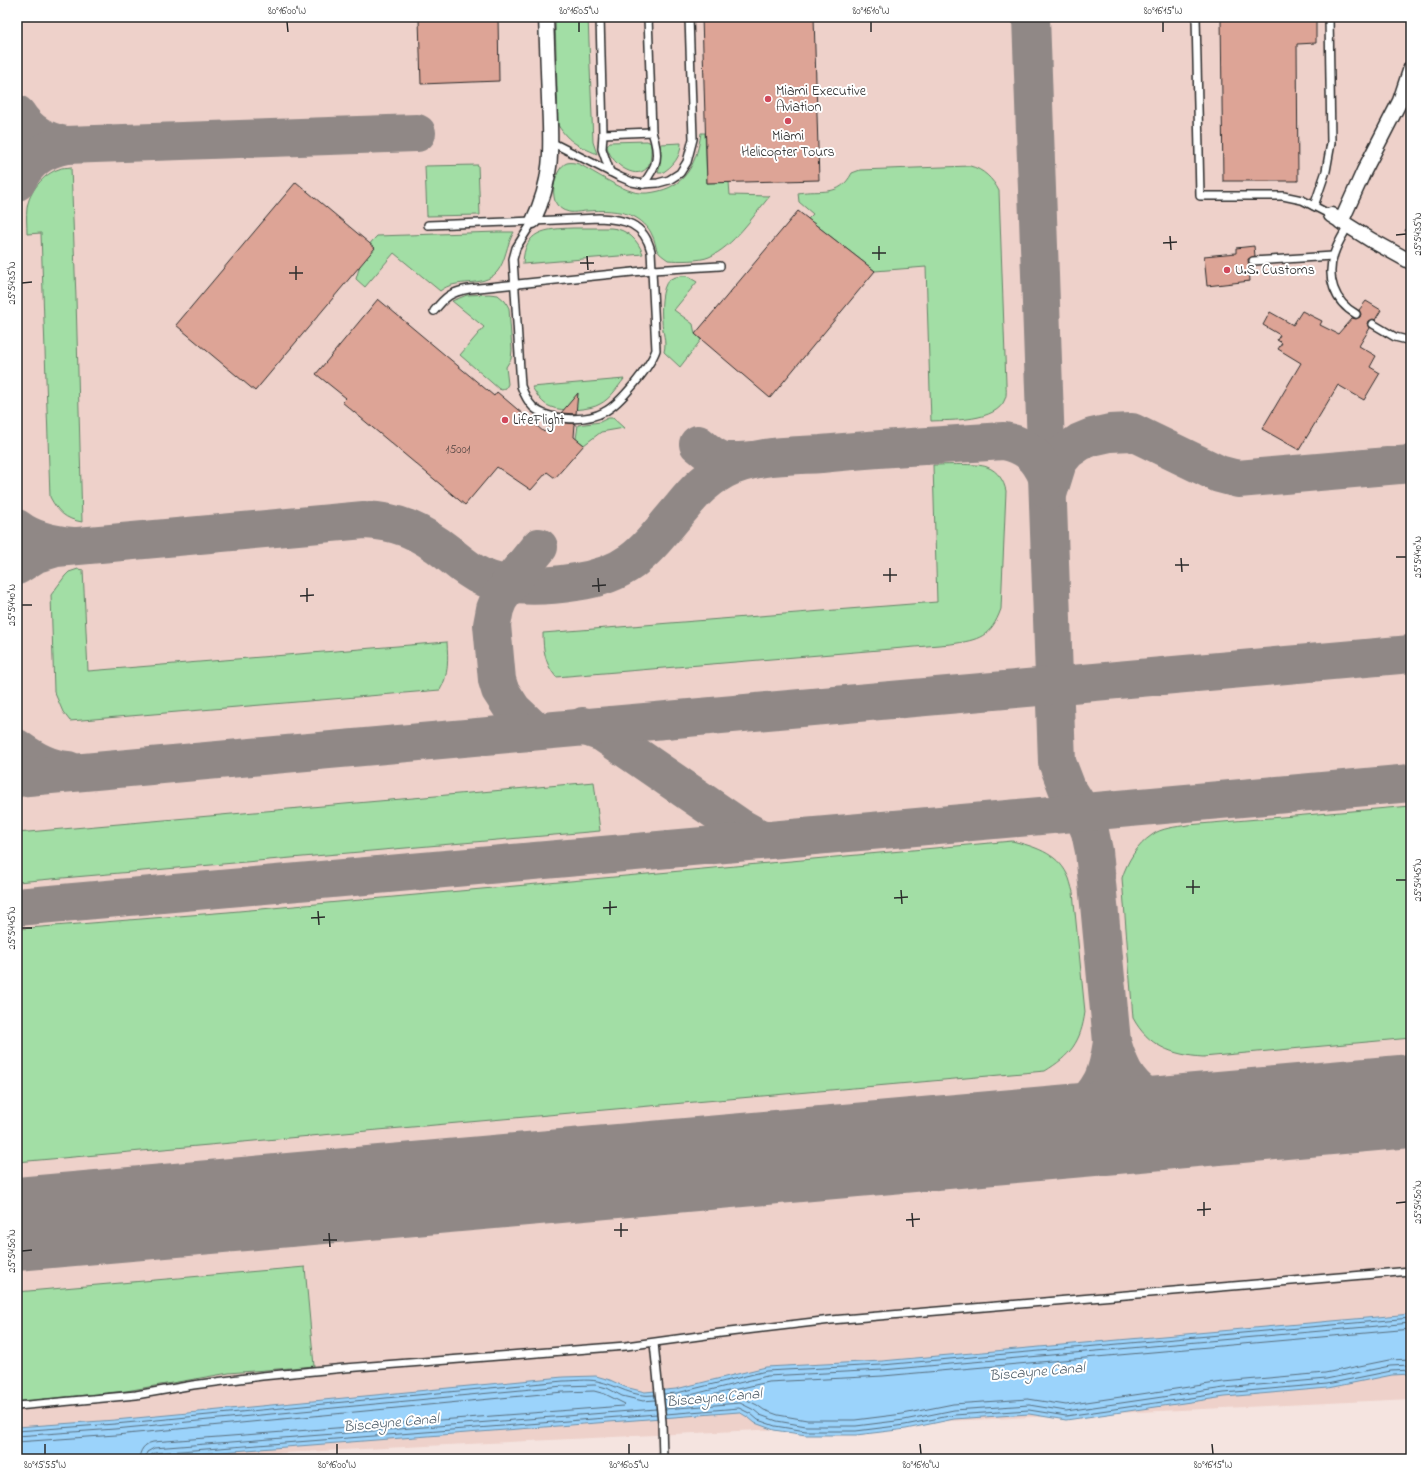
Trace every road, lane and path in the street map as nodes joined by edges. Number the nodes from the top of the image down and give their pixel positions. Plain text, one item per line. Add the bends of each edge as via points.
1 (546, 17) edge
2 (600, 17) edge
3 (648, 17) edge
4 (689, 17) edge
5 (1196, 17) edge
6 (1329, 17) edge
7 (1411, 68) edge
8 (652, 132) junction
9 (603, 134) junction
10 (551, 142) junction
11 (610, 172) junction
12 (643, 184) junction
13 (1314, 206) junction
14 (533, 221) junction
15 (1340, 221) junction
16 (428, 225) dead end
17 (1405, 230) dead end
18 (1411, 233) edge
19 (1333, 256) junction
20 (1253, 261) dead end
21 (1411, 262) edge
22 (720, 266) dead end
23 (652, 270) junction
24 (514, 284) junction
25 (434, 311) dead end
26 (1356, 314) dead end
27 (1373, 324) dead end
28 (1411, 341) edge
29 (1411, 1271) edge
30 (654, 1342) junction
31 (17, 1406) edge
32 (663, 1459) edge

1 - 10 street
2 - 9 lane
3 - 8 lane
4 - 12 lane via 693,122 691,150 680,173 669,180
5 - 13 lane via 1200,196 1283,196 1302,200
6 - 13 lane via 1331,143 1326,171
7 - 15 street via 1400,102
8 - 9 lane
8 - 12 lane via 656,144 656,161 653,171
9 - 11 lane via 602,149
10 - 11 lane
10 - 14 street via 547,184
11 - 12 lane
13 - 15 lane
14 - 16 lane
14 - 23 lane via 599,218 621,220 633,225 648,240
14 - 24 lane via 516,248 513,259
15 - 19 lane
15 - 21 street
17 - 18 path
19 - 20 lane
19 - 26 lane via 1331,280 1334,290 1339,301
22 - 23 lane
23 - 24 lane
23 - 24 lane via 656,342 653,358 613,406 603,413 578,418 544,414 534,408 527,399 521,386
24 - 25 lane via 455,292 444,299
27 - 28 lane
29 - 30 lane via 831,1320
30 - 31 lane via 262,1376 136,1395
30 - 32 lane

